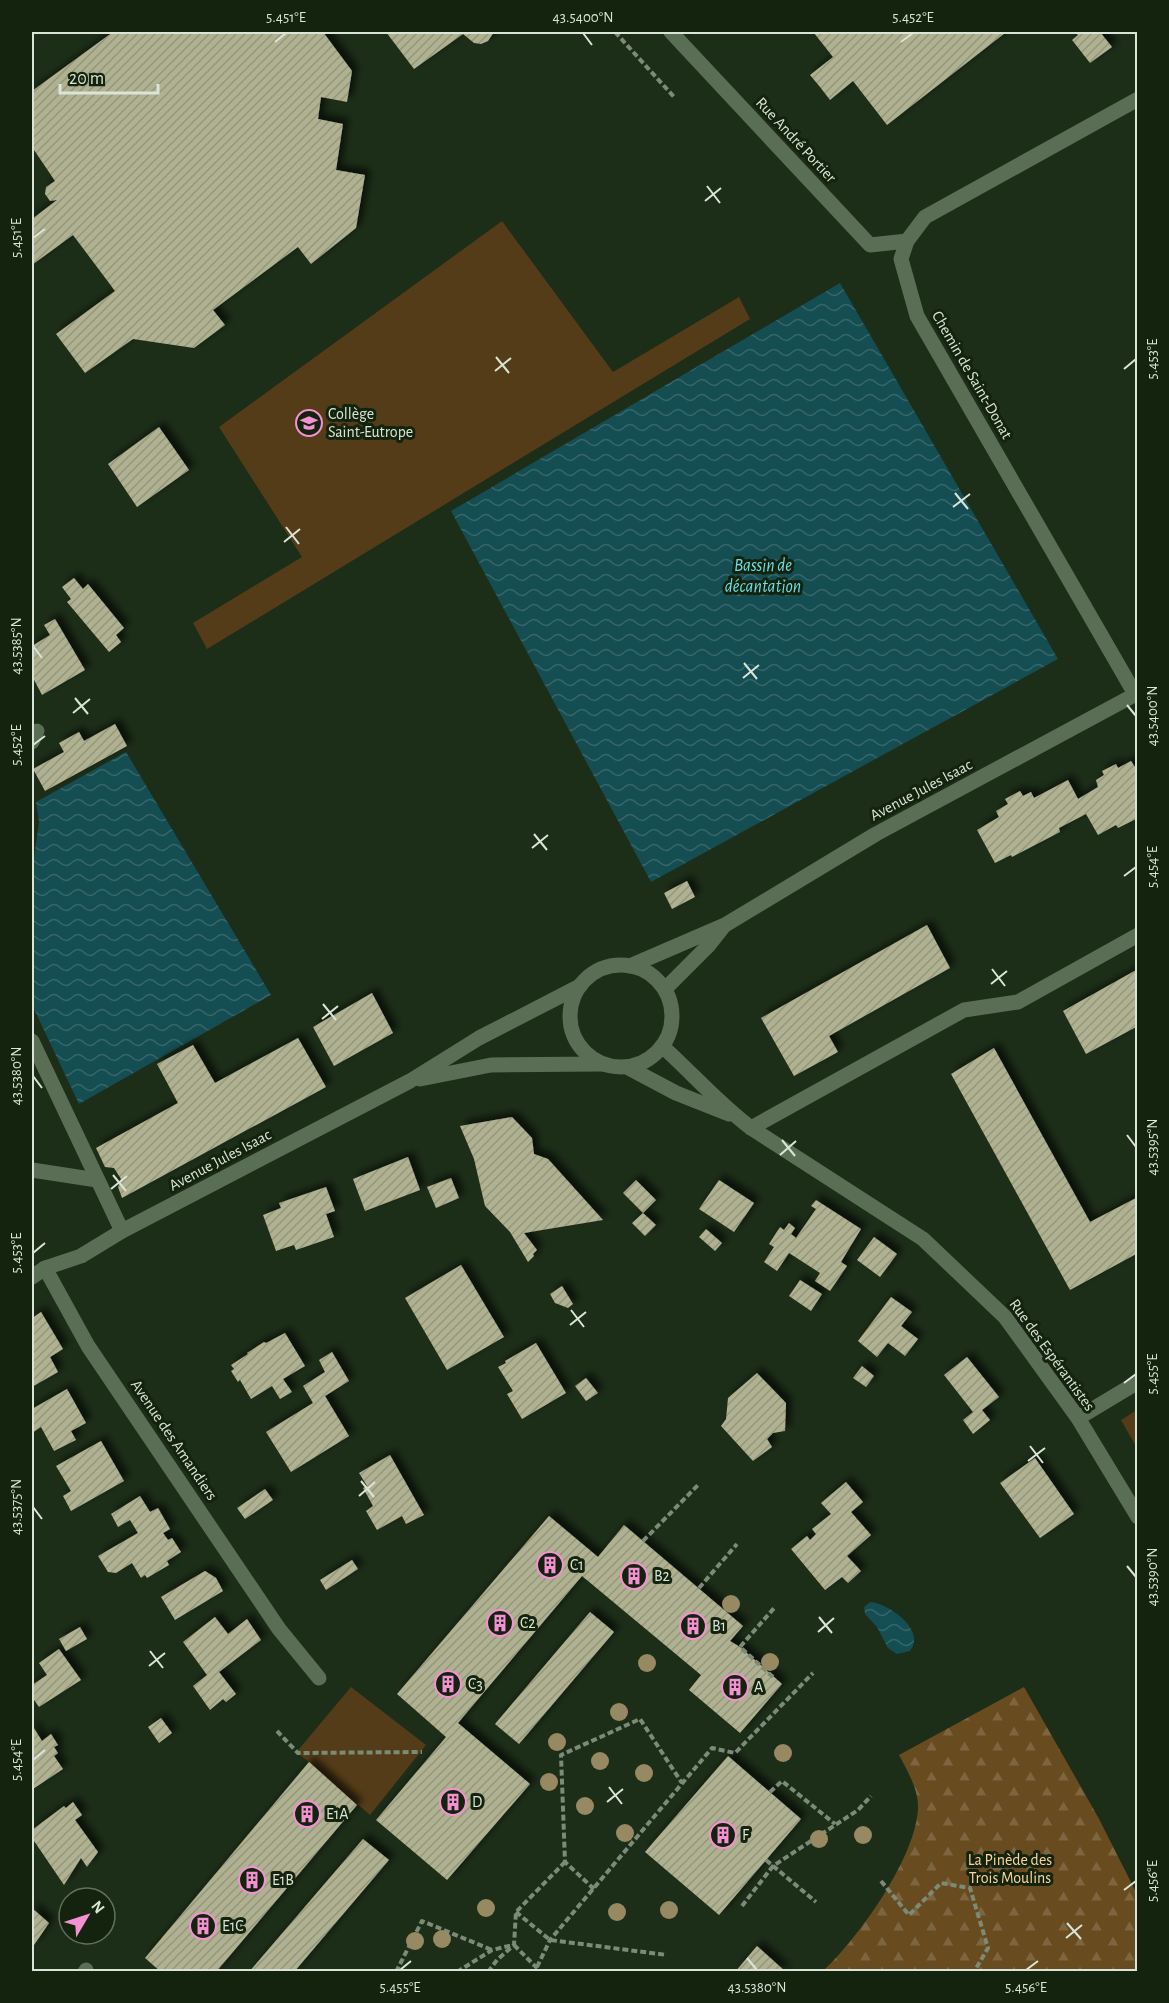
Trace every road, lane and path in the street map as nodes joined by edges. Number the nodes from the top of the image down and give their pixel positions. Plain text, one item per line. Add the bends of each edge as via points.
1 (615, 32) edge
2 (671, 32) edge
3 (675, 98) dead end
4 (1137, 99) edge
5 (907, 241) junction
6 (1136, 693) edge
7 (725, 925) junction
8 (1137, 935) edge
9 (630, 966) junction
10 (580, 986) junction
11 (665, 989) junction
12 (32, 1041) edge
13 (663, 1046) junction
14 (602, 1064) junction
15 (627, 1067) junction
16 (410, 1081) junction
17 (734, 1116) junction
18 (751, 1128) junction
19 (32, 1170) edge
20 (96, 1180) junction
21 (122, 1231) junction
22 (38, 1266) edge
23 (32, 1277) edge
24 (1137, 1382) edge
25 (1078, 1418) junction
26 (698, 1485) dead end
27 (1137, 1517) edge
28 (643, 1541) dead end
29 (737, 1544) dead end
30 (699, 1588) dead end
31 (774, 1607) dead end
32 (813, 1674) dead end
33 (773, 1677) dead end
34 (319, 1678) dead end
35 (277, 1731) dead end
36 (422, 1752) dead end
37 (682, 1783) junction
38 (770, 1792) dead end
39 (871, 1796) dead end
40 (835, 1824) junction
41 (766, 1860) dead end
42 (565, 1862) junction
43 (773, 1866) junction
44 (881, 1881) dead end
45 (594, 1889) junction
46 (816, 1902) dead end
47 (742, 1906) dead end
48 (516, 1912) junction
49 (550, 1940) junction
50 (514, 1945) junction
51 (492, 1950) junction
52 (668, 1954) dead end
53 (537, 1967) junction
54 (396, 1971) edge
55 (457, 1971) edge
56 (488, 1971) edge
57 (542, 1971) edge
58 (974, 1971) edge

1 - 3 path
2 - 5 street, Rue André Portier via 870,245
4 - 5 street via 925,217
5 - 6 street, Chemin de Saint-Donat via 901,259 917,316
6 - 7 street, Avenue Jules Isaac via 876,834
7 - 9 street, Avenue Jules Isaac
7 - 11 street, Avenue Jules Isaac
8 - 18 street via 1018,1002 964,1010
9 - 10 street via 602,969
9 - 11 street via 644,970
10 - 14 street via 572,1000 573,1032 580,1046
10 - 16 street, Avenue Jules Isaac via 479,1038
11 - 13 street via 672,1018
12 - 20 street
13 - 15 street via 641,1064
13 - 17 street, Rue des Espérantistes
14 - 15 street
14 - 16 street, Avenue Jules Isaac via 491,1065
15 - 17 street, Rue des Espérantistes via 676,1093
16 - 21 street, Avenue Jules Isaac
17 - 18 street, Rue des Espérantistes
18 - 25 street, Rue des Espérantistes via 923,1239 1005,1317
19 - 20 street
20 - 21 street
21 - 22 street, Avenue Jules Isaac via 81,1256
22 - 23 street, Avenue Jules Isaac
22 - 34 street, Avenue des Amandiers via 279,1629
24 - 25 street
25 - 27 street, Rue des Espérantistes
26 - 28 path
29 - 30 path
31 - 33 path via 740,1647
32 - 37 path via 735,1753 712,1748
35 - 36 path via 298,1753
37 - 42 path via 640,1719 561,1755
37 - 45 path
38 - 40 path via 782,1781
39 - 40 path via 858,1810
40 - 43 path
41 - 43 path
42 - 45 path
42 - 48 path
43 - 46 path
43 - 47 path
44 - 58 path via 909,1915 941,1883 970,1888 988,1948
45 - 49 path
48 - 49 path
48 - 50 path
49 - 52 path
49 - 53 path
50 - 51 path
50 - 53 path
50 - 56 path
51 - 54 path via 422,1921
51 - 55 path
53 - 57 path

